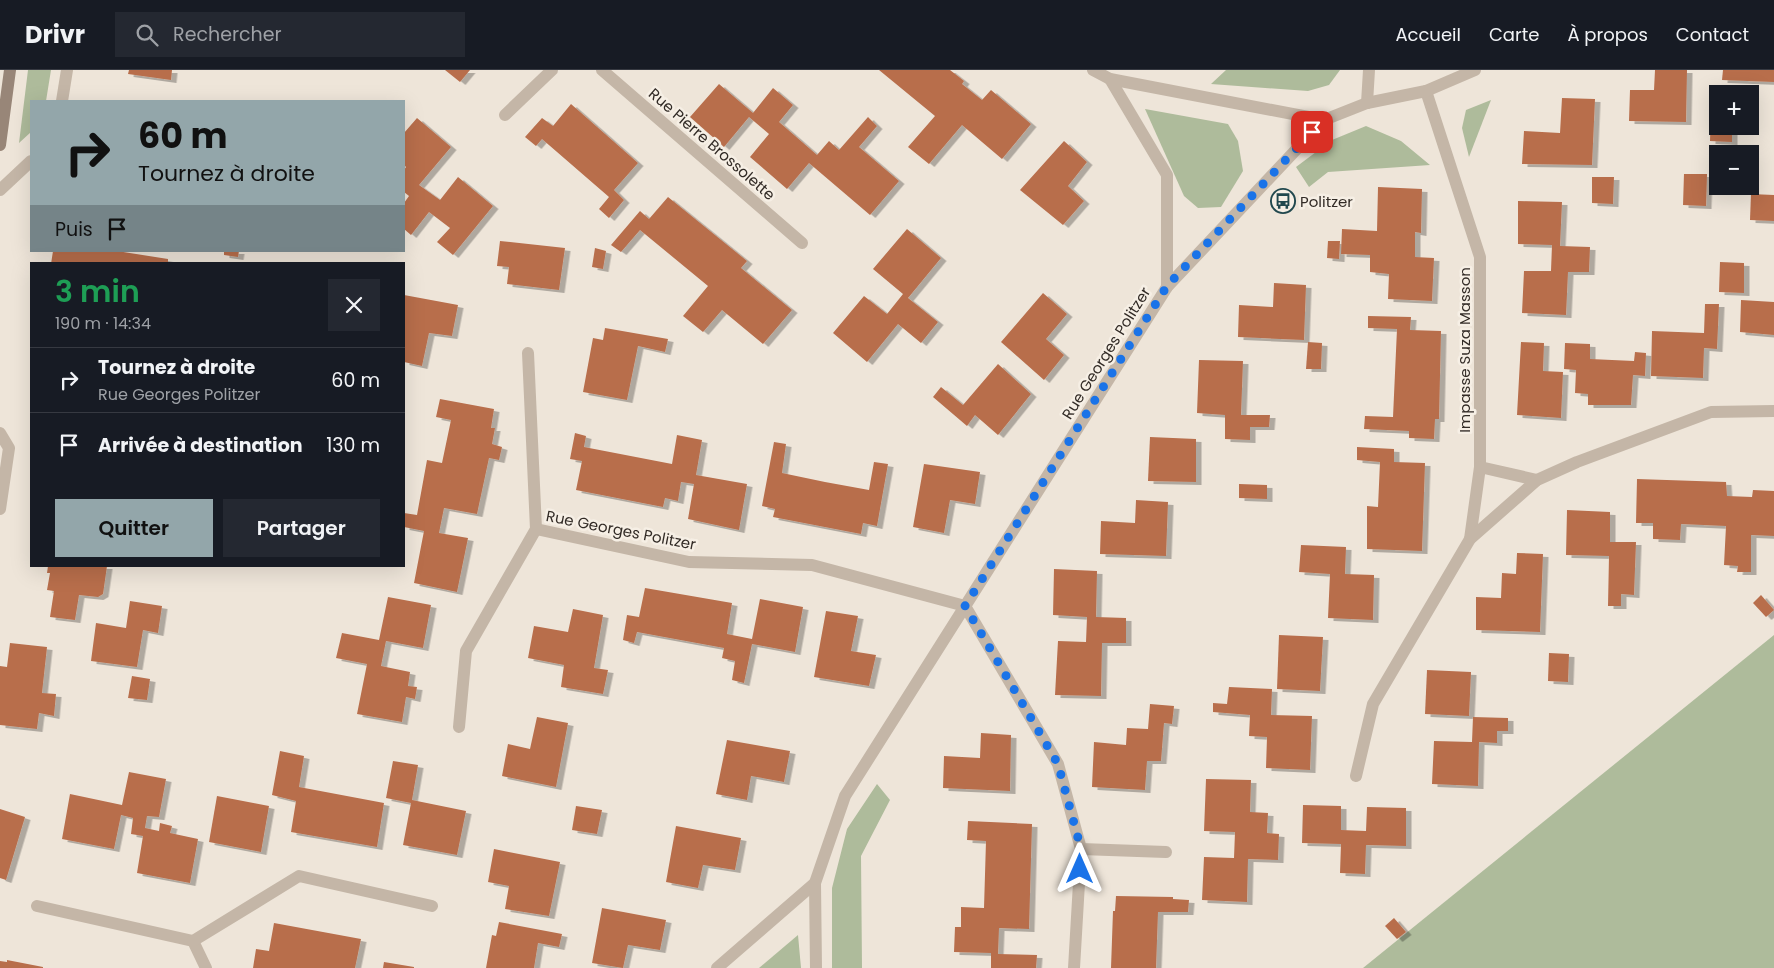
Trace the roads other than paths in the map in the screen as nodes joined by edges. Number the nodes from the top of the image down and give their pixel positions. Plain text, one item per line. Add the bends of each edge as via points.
1 (10, 70) edge
2 (67, 70) edge
3 (552, 70) edge
4 (602, 70) edge
5 (1093, 70) edge
6 (1370, 70) edge
7 (1475, 70) edge
8 (1110, 80) junction
9 (1426, 91) junction
10 (62, 100) edge
11 (1367, 103) junction
12 (505, 115) dead end
13 (1324, 120) junction
14 (0, 146) edge
15 (30, 162) edge
16 (0, 190) edge
17 (802, 244) dead end
18 (1167, 286) junction
19 (528, 353) dead end
20 (1774, 411) edge
21 (0, 433) edge
22 (1480, 468) junction
23 (1537, 480) junction
24 (0, 509) edge
25 (536, 530) junction
26 (1470, 539) junction
27 (965, 606) junction
28 (459, 728) dead end
29 (1356, 776) dead end
30 (1081, 849) junction
31 (1166, 852) dead end
32 (815, 884) junction
33 (38, 906) dead end
34 (432, 906) dead end
35 (193, 941) junction
36 (206, 968) edge
37 (717, 968) edge
38 (816, 968) edge
39 (1074, 968) edge

1 - 14 main road
2 - 10 street
3 - 12 street
4 - 17 street, Rue Pierre Brossolette
5 - 8 street
6 - 11 street
7 - 9 street
8 - 13 street
8 - 18 street via 1167,175
9 - 11 street
9 - 22 street, Impasse Suza Masson via 1480,257
11 - 13 street
13 - 18 street, Rue Georges Politzer
15 - 16 street
18 - 27 street, Rue Georges Politzer
19 - 25 street, Rue Georges Politzer
20 - 23 street, Impasse Suza Masson via 1711,412
21 - 24 street via 9,448
22 - 23 street
22 - 26 street, Impasse Suza Masson
23 - 26 street, Impasse Suza Masson
25 - 27 street, Rue Georges Politzer via 688,562 812,565
25 - 28 street, Rue Georges Politzer via 466,651
26 - 29 street, Impasse Suza Masson via 1373,704
27 - 30 street via 1058,764
27 - 32 street, Rue Georges Politzer via 846,796
30 - 31 street
30 - 39 street
32 - 37 street
32 - 38 street, Rue Georges Politzer
33 - 35 street
34 - 35 street via 298,876
35 - 36 street

